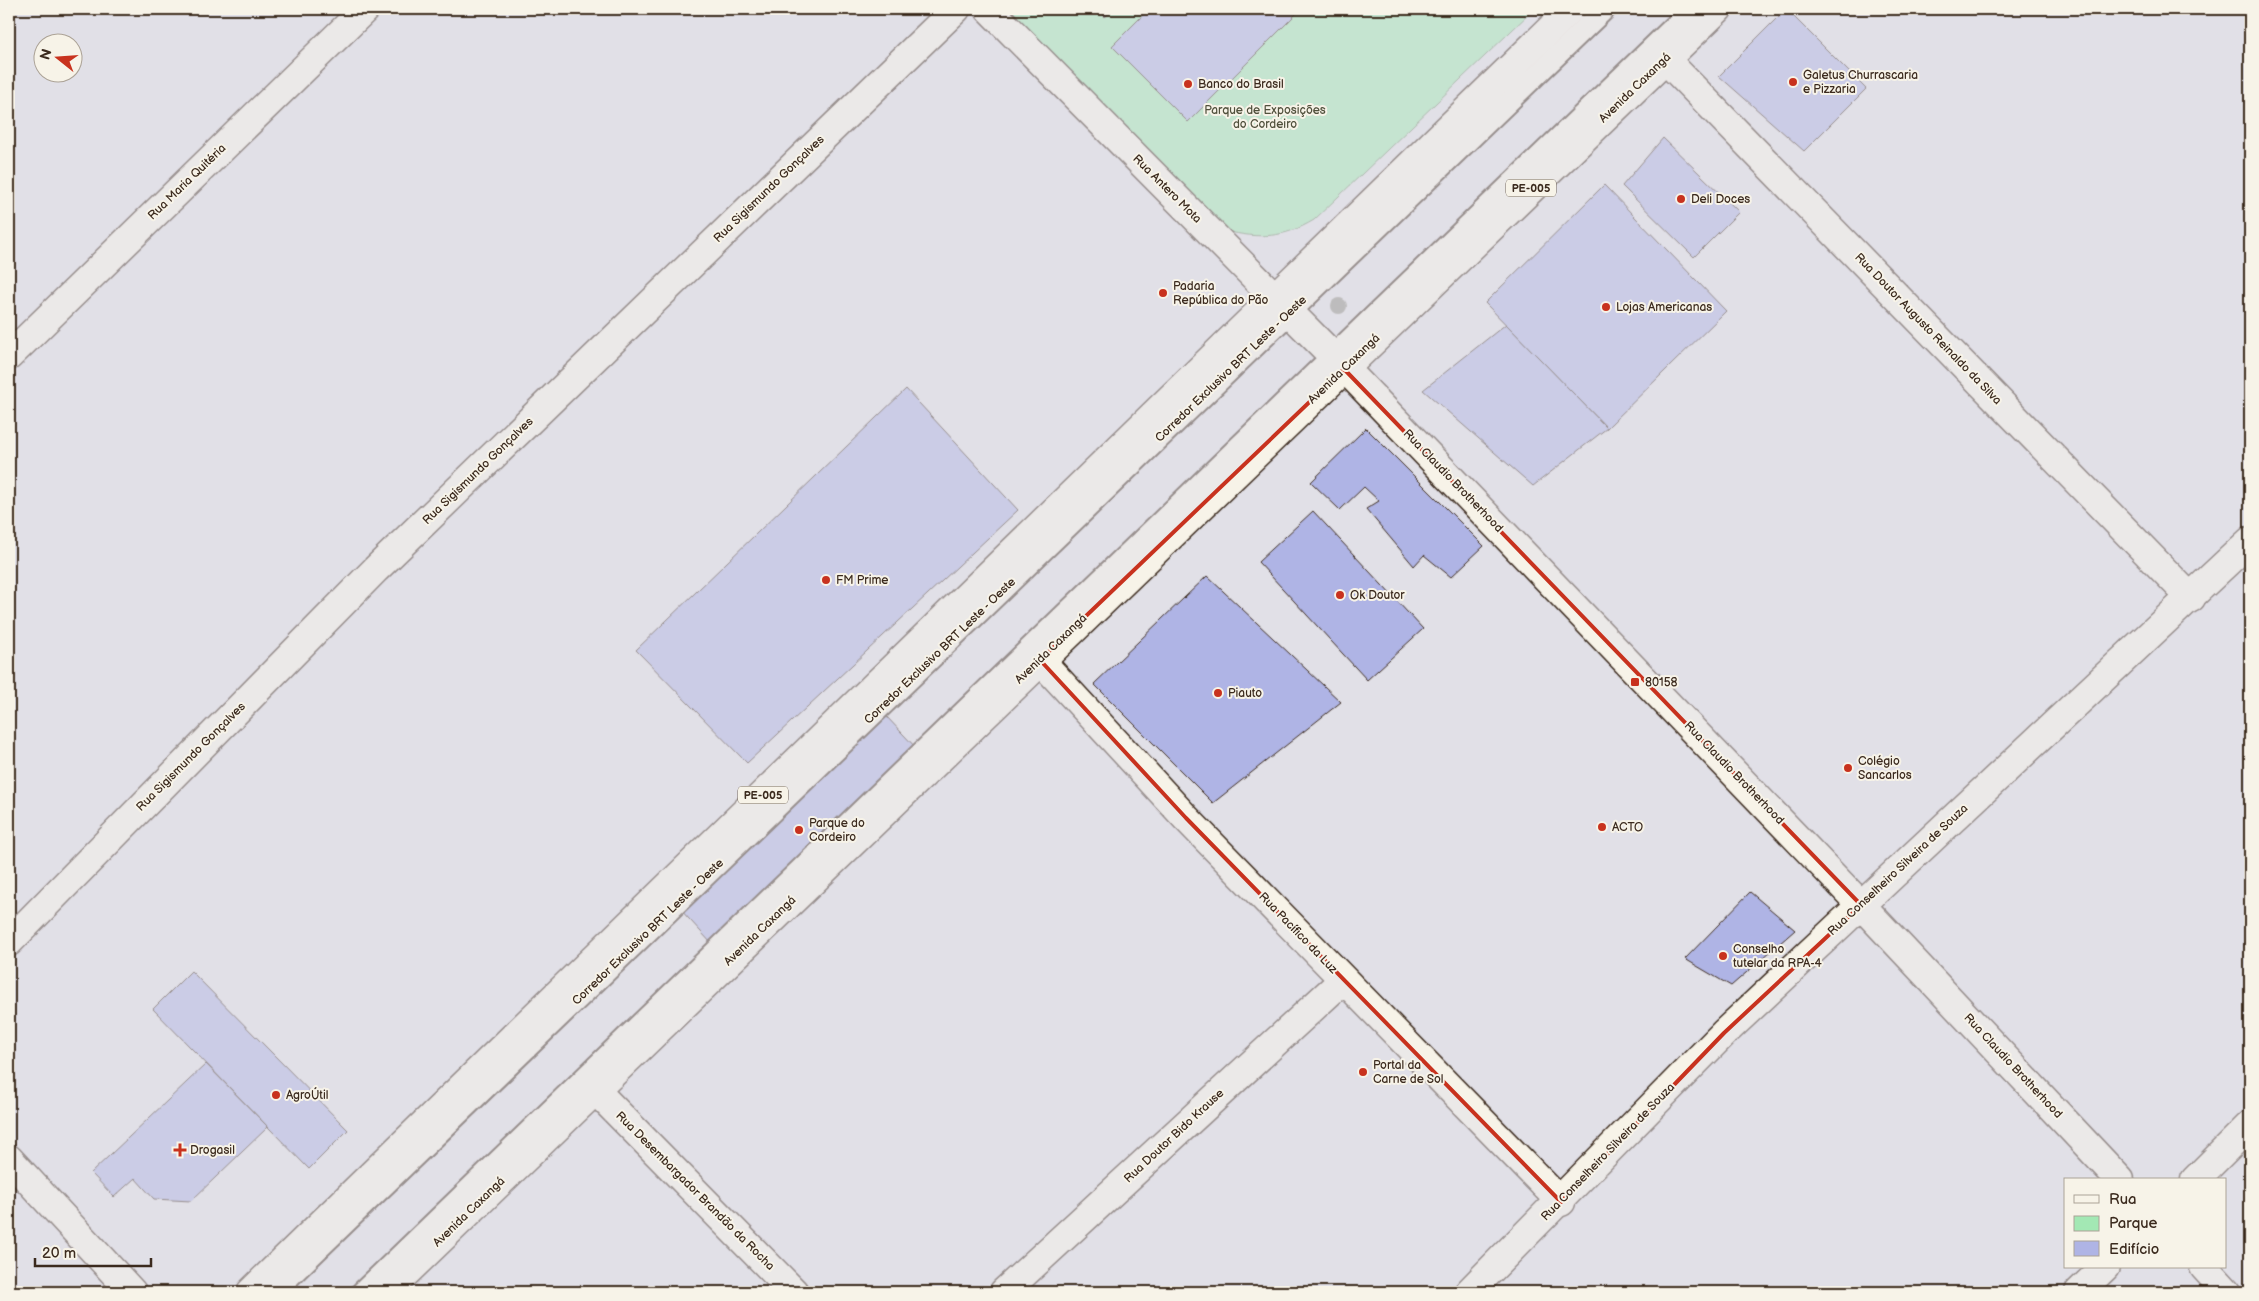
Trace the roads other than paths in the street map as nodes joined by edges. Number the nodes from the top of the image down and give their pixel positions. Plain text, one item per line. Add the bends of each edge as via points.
1 (365, 9) edge
2 (956, 9) edge
3 (989, 9) edge
4 (1571, 9) edge
5 (1605, 9) edge
6 (1692, 9) edge
7 (1718, 9) edge
8 (1665, 59) junction
9 (1282, 305) junction
10 (9, 356) edge
11 (1339, 362) junction
12 (2250, 541) edge
13 (2191, 598) junction
14 (1040, 660) junction
15 (1861, 905) junction
16 (9, 942) edge
17 (1343, 980) junction
18 (595, 1090) junction
19 (2250, 1125) edge
20 (9, 1159) edge
21 (2118, 1178) edge
22 (2196, 1178) edge
23 (1561, 1202) junction
24 (2104, 1268) edge
25 (2205, 1268) edge
26 (132, 1292) edge
27 (251, 1292) edge
28 (274, 1292) edge
29 (362, 1292) edge
30 (386, 1292) edge
31 (794, 1292) edge
32 (1004, 1292) edge
33 (1469, 1292) edge
34 (2079, 1292) edge
35 (2228, 1292) edge

1 - 10 street, Rua Maria Quitéria
2 - 16 street, Rua Sigismundo Gonçalves via 376,569
3 - 9 street, Rua Antero Mota
4 - 9 street, PE-005
5 - 9 lane, Corredor Exclusivo BRT Leste - Oeste
6 - 11 lane
7 - 8 street, Avenida Caxangá / PE-005
8 - 11 street, Avenida Caxangá / PE-005
8 - 13 street, Rua Doutor Augusto Reinaldo da Silva
9 - 11 street, Rua Antero Mota
9 - 27 street, PE-005
9 - 28 lane, Corredor Exclusivo BRT Leste - Oeste
11 - 14 street, Avenida Caxangá / PE-005
11 - 15 street, Rua Claudio Brotherhood
11 - 29 lane
12 - 13 street, Rua Conselheiro Silveira de Souza
13 - 15 street, Rua Conselheiro Silveira de Souza
14 - 17 street, Rua Pacífico da Luz via 1186,818
14 - 18 street, Avenida Caxangá / PE-005
15 - 21 street, Rua Claudio Brotherhood
15 - 23 street, Rua Conselheiro Silveira de Souza via 1724,1033
17 - 23 street, Rua Pacífico da Luz
17 - 32 street, Rua Doutor Bido Krause
18 - 30 street, Avenida Caxangá / PE-005
18 - 31 street, Rua Desembargador Brandão da Rocha
19 - 22 street
20 - 26 street
23 - 33 street, Rua Conselheiro Silveira de Souza
24 - 34 street
25 - 35 street

